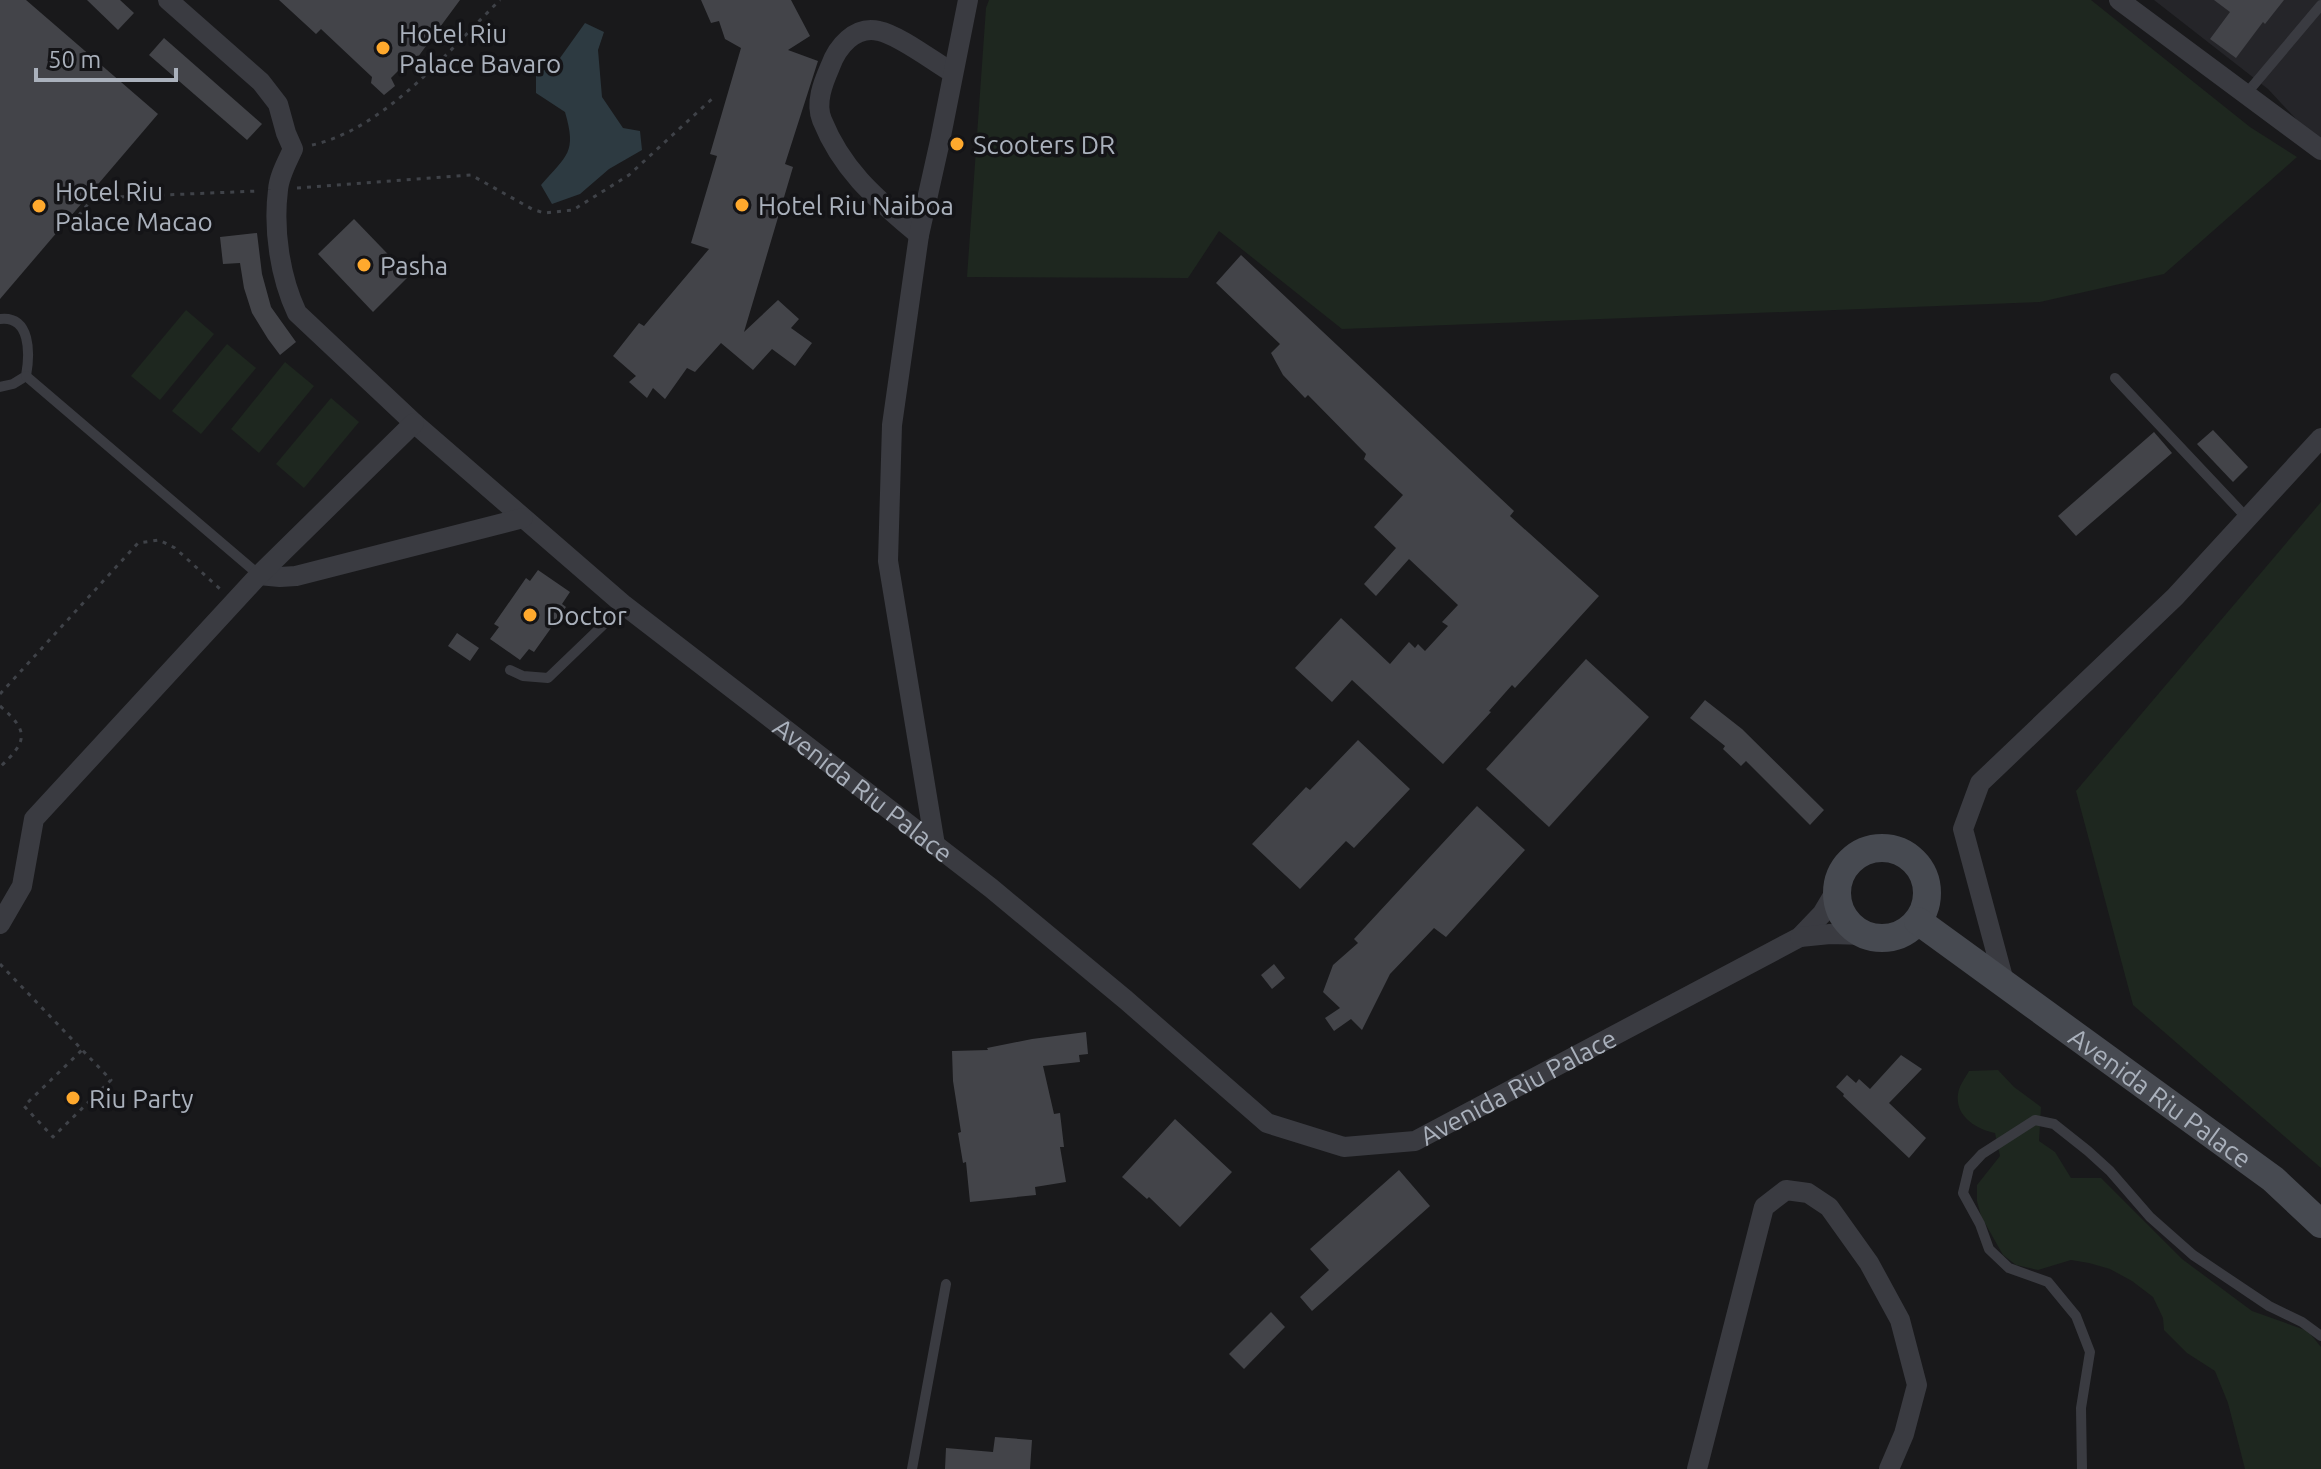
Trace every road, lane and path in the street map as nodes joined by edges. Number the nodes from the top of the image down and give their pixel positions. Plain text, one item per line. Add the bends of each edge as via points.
1 (168, 0) edge
2 (500, 0) edge
3 (968, 0) edge
4 (2119, 0) edge
5 (2321, 5) edge
6 (953, 73) junction
7 (2246, 94) junction
8 (713, 98) dead end
9 (293, 149) junction
10 (2321, 150) edge
11 (278, 190) junction
12 (95, 228) dead end
13 (919, 235) junction
14 (0, 319) edge
15 (26, 376) junction
16 (2115, 378) dead end
17 (0, 387) edge
18 (414, 423) junction
19 (2321, 438) edge
20 (523, 518) junction
21 (2247, 518) junction
22 (259, 575) junction
23 (235, 603) junction
24 (624, 605) junction
25 (510, 670) dead end
26 (0, 694) edge
27 (0, 706) edge
28 (0, 767) edge
29 (935, 845) junction
30 (1838, 887) junction
31 (1918, 921) junction
32 (0, 924) edge
33 (1866, 935) junction
34 (1800, 937) junction
35 (0, 964) edge
36 (2005, 985) junction
37 (82, 1050) junction
38 (2321, 1224) edge
39 (946, 1284) dead end
40 (2321, 1336) edge
41 (912, 1469) edge
42 (1697, 1469) edge
43 (1889, 1469) edge
44 (2082, 1469) edge

1 - 9 street via 261,82 278,104
2 - 9 path via 396,103 328,142
3 - 6 street
4 - 7 street
5 - 7 lane
6 - 13 street
6 - 13 street via 894,37 865,31 843,42 818,104 832,142 855,178
7 - 10 street
8 - 11 path via 629,175 573,210 532,209 471,175
9 - 11 street, Avenida Riu Palace
11 - 12 path via 93,198 79,215
11 - 18 street, Avenida Riu Palace via 281,261 297,313
13 - 29 street via 892,425 888,561
14 - 15 lane via 21,325 28,345
15 - 17 lane
15 - 22 lane
16 - 21 lane
18 - 20 street, Avenida Riu Palace
18 - 22 street
19 - 21 street
20 - 22 street via 296,576
20 - 24 street, Avenida Riu Palace
21 - 36 street via 2175,597 1980,783 1963,829
22 - 23 street
23 - 26 path via 175,548 159,540 138,543
23 - 32 street via 34,819 22,886
24 - 25 lane via 548,678
24 - 29 street, Avenida Riu Palace
27 - 28 path via 22,732 18,750
29 - 34 street, Avenida Riu Palace via 1267,1123 1344,1147 1415,1141
30 - 31 street via 1842,873 1863,852 1893,849 1906,855 1925,878 1925,908
30 - 33 street via 1844,916
30 - 34 street, Avenida Riu Palace
31 - 33 street via 1894,936
31 - 36 street, Avenida Riu Palace
33 - 34 street, Avenida Riu Palace
35 - 37 path
36 - 38 street, Avenida Riu Palace via 2273,1179
37 - 37 path via 111,1080 53,1137 24,1106
39 - 41 lane
40 - 44 lane via 2193,1255 2088,1151 2054,1124 2035,1120 1982,1154 1969,1168 1963,1193 1989,1249 2009,1268 2048,1282 2076,1316 2090,1352 2081,1408
42 - 43 street via 1764,1207 1786,1190 1808,1193 1829,1207 1869,1263 1900,1320 1917,1385

